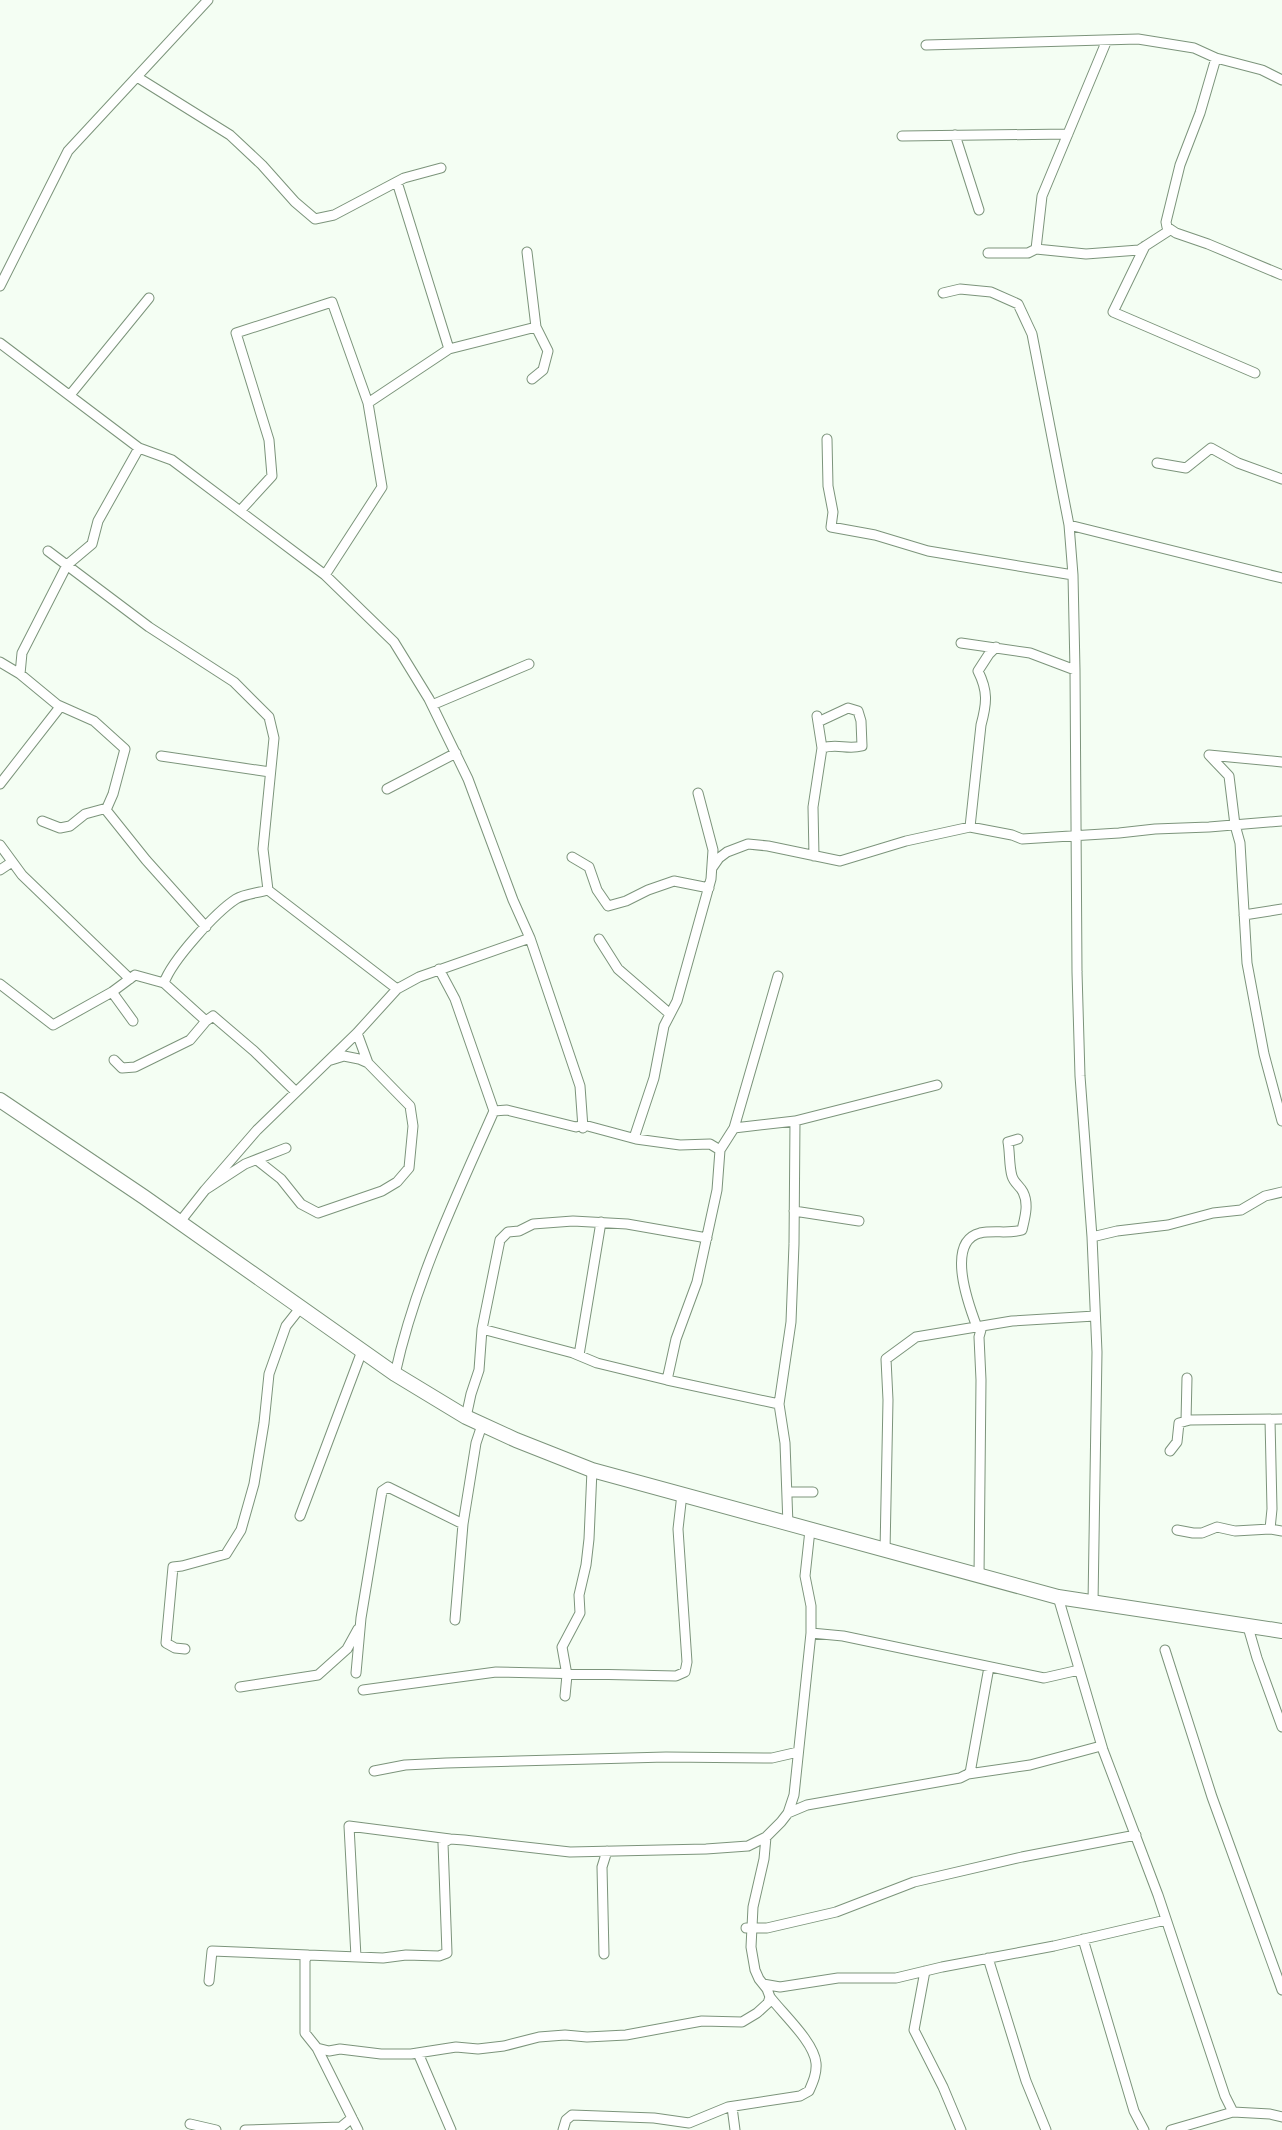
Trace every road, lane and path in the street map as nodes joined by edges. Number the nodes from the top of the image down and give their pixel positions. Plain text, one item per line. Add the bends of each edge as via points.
1 (208, 0) edge
2 (1107, 40) junction
3 (926, 45) dead end
4 (1215, 58) junction
5 (137, 77) junction
6 (1282, 80) edge
7 (1068, 134) junction
8 (955, 135) junction
9 (902, 136) dead end
10 (441, 168) dead end
11 (397, 182) junction
12 (979, 210) dead end
13 (1170, 230) junction
14 (1145, 246) junction
15 (1036, 249) junction
16 (527, 252) dead end
17 (988, 253) dead end
18 (1282, 275) edge
19 (0, 286) edge
20 (943, 293) dead end
21 (148, 298) dead end
22 (536, 327) junction
23 (0, 344) edge
24 (449, 349) junction
25 (1255, 373) dead end
26 (532, 379) dead end
27 (70, 396) junction
28 (368, 403) junction
29 (827, 439) dead end
30 (140, 448) junction
31 (1157, 463) dead end
32 (1282, 479) edge
33 (240, 511) junction
34 (1069, 525) junction
35 (48, 551) dead end
36 (67, 565) junction
37 (325, 575) junction
38 (1073, 575) junction
39 (1282, 578) edge
40 (961, 643) dead end
41 (996, 648) junction
42 (0, 662) edge
43 (528, 664) dead end
44 (1075, 670) junction
45 (20, 674) junction
46 (58, 705) junction
47 (432, 705) junction
48 (822, 748) junction
49 (456, 753) junction
50 (161, 756) dead end
51 (1282, 762) edge
52 (270, 772) junction
53 (0, 784) edge
54 (387, 789) dead end
55 (698, 793) dead end
56 (107, 808) junction
57 (42, 821) dead end
58 (1282, 821) edge
59 (1235, 825) junction
60 (970, 827) junction
61 (1077, 836) junction
62 (0, 845) edge
63 (814, 856) junction
64 (572, 857) dead end
65 (12, 862) junction
66 (712, 868) junction
67 (0, 870) edge
68 (709, 888) junction
69 (268, 890) junction
70 (1282, 909) edge
71 (1245, 915) junction
72 (206, 927) junction
73 (530, 938) junction
74 (599, 939) dead end
75 (439, 969) junction
76 (778, 976) dead end
77 (130, 979) junction
78 (164, 983) junction
79 (0, 984) edge
80 (397, 989) junction
81 (112, 992) junction
82 (670, 1014) junction
83 (133, 1021) dead end
84 (206, 1022) junction
85 (357, 1033) junction
86 (114, 1060) dead end
87 (329, 1060) junction
88 (368, 1063) junction
89 (937, 1085) dead end
90 (296, 1092) junction
91 (0, 1100) edge
92 (494, 1111) junction
93 (795, 1121) junction
94 (1282, 1121) edge
95 (583, 1127) junction
96 (734, 1128) junction
97 (634, 1138) junction
98 (1018, 1139) dead end
99 (286, 1148) dead end
100 (720, 1150) junction
101 (257, 1161) junction
102 (205, 1190) junction
103 (1282, 1192) edge
104 (794, 1211) junction
105 (859, 1221) dead end
106 (601, 1222) junction
107 (179, 1223) junction
108 (1092, 1237) junction
109 (707, 1239) junction
110 (301, 1307) junction
111 (1095, 1316) junction
112 (979, 1327) junction
113 (482, 1329) junction
114 (362, 1351) junction
115 (579, 1356) junction
116 (395, 1374) junction
117 (1187, 1378) dead end
118 (667, 1380) junction
119 (779, 1404) junction
120 (466, 1417) junction
121 (1282, 1419) edge
122 (1270, 1420) junction
123 (1186, 1421) junction
124 (482, 1425) junction
125 (1170, 1451) dead end
126 (592, 1470) junction
127 (787, 1492) junction
128 (813, 1492) dead end
129 (682, 1494) junction
130 (300, 1516) dead end
131 (463, 1524) junction
132 (788, 1525) junction
133 (1270, 1529) junction
134 (810, 1530) junction
135 (1177, 1530) dead end
136 (1282, 1531) edge
137 (885, 1551) junction
138 (979, 1576) junction
139 (1058, 1598) junction
140 (1093, 1603) junction
141 (455, 1620) dead end
142 (360, 1624) junction
143 (1248, 1627) junction
144 (1282, 1631) edge
145 (811, 1633) junction
146 (185, 1649) dead end
147 (1165, 1650) dead end
148 (989, 1667) junction
149 (1079, 1670) junction
150 (356, 1673) dead end
151 (567, 1675) junction
152 (240, 1686) dead end
153 (363, 1690) dead end
154 (565, 1696) dead end
155 (1282, 1727) edge
156 (1101, 1746) junction
157 (798, 1752) junction
158 (374, 1771) dead end
159 (968, 1774) junction
160 (788, 1813) junction
161 (1136, 1834) junction
162 (766, 1838) junction
163 (450, 1839) junction
164 (607, 1851) junction
165 (1166, 1920) junction
166 (749, 1928) junction
167 (1083, 1939) junction
168 (604, 1954) dead end
169 (309, 1955) junction
170 (356, 1957) junction
171 (988, 1958) junction
172 (925, 1971) junction
173 (209, 1981) dead end
174 (763, 1984) junction
175 (1282, 1990) edge
176 (770, 1997) junction
177 (317, 2048) junction
178 (418, 2053) junction
179 (732, 2107) junction
180 (1233, 2112) junction
181 (1282, 2117) edge
182 (352, 2118) junction
183 (190, 2124) dead end
184 (216, 2130) edge
185 (245, 2130) edge
186 (358, 2130) edge
187 (451, 2130) edge
188 (562, 2130) edge
189 (735, 2130) edge
190 (961, 2130) edge
191 (1046, 2130) edge
192 (1144, 2130) edge
193 (1171, 2130) edge

1 - 5 street
2 - 3 street
2 - 4 street via 1138,39 1194,48
2 - 7 street
4 - 6 street via 1262,70
4 - 13 street via 1172,192 1166,222
5 - 11 street via 230,135 315,219 334,214
5 - 19 street via 69,151
7 - 8 street
7 - 15 street via 1042,196
8 - 9 street
8 - 12 street
10 - 11 street
11 - 24 street
13 - 14 street
13 - 18 street
14 - 15 street via 1139,250 1086,254
14 - 25 street via 1113,312
15 - 17 street via 1028,253
16 - 22 street
20 - 34 street via 960,289 991,292 1018,304 1032,334
21 - 27 street
22 - 24 street
22 - 26 street via 548,351 543,370
23 - 27 street
24 - 28 street
27 - 30 street
28 - 33 street via 332,302 236,333 269,440 272,476
28 - 37 street via 382,487
29 - 38 street via 831,527 928,551
30 - 33 street via 172,460
30 - 36 street via 98,521 92,544
31 - 32 street via 1186,468 1211,448
33 - 37 street
34 - 38 street
34 - 39 street
35 - 36 street
36 - 45 street via 22,653
36 - 52 street via 149,627 234,682 269,717 274,738
37 - 47 street via 394,642
38 - 44 street
40 - 41 street
41 - 44 street via 1030,653
41 - 60 street via 978,671 986,686 985,710
42 - 45 street
43 - 47 street
44 - 61 street
45 - 46 street
46 - 53 street
46 - 56 street via 94,721 125,749
47 - 49 street
48 - 48 street via 818,719 848,708 858,711 862,746 850,749 835,744
48 - 63 street via 813,807
49 - 54 street
49 - 73 street
50 - 52 street
51 - 59 street via 1209,755 1229,776
52 - 69 street via 263,849
55 - 66 street via 713,850
56 - 57 street via 85,814 60,828
56 - 72 street via 146,860
58 - 59 street
59 - 61 street
59 - 71 street
60 - 61 street via 1022,839
60 - 63 street via 916,838 840,861
61 - 108 street via 1080,1076
62 - 65 street
63 - 66 street via 747,844 719,858
64 - 68 street via 589,867 608,906 674,881
65 - 67 street
65 - 77 street
66 - 68 street
68 - 82 street
69 - 72 street via 237,898
69 - 80 street
70 - 71 street
71 - 94 street via 1247,963 1264,1054
72 - 78 street
73 - 75 street
73 - 95 street via 580,1086
74 - 82 street via 618,969
75 - 80 street
75 - 92 street via 455,999
76 - 96 street
77 - 78 street via 135,975
77 - 81 street
78 - 84 street
79 - 81 street via 53,1025
80 - 85 street
81 - 83 street
82 - 97 street
84 - 86 street via 190,1040 135,1067 123,1068
84 - 90 street via 213,1016
85 - 87 street
85 - 88 street
87 - 88 street via 344,1056
87 - 90 street
88 - 101 street via 410,1106 413,1126 409,1168 397,1182 318,1213 301,1204 281,1179
89 - 93 street
90 - 102 street
91 - 107 street
92 - 95 street via 507,1110
92 - 116 street via 417,1290
93 - 96 street
93 - 104 street
95 - 97 street
96 - 100 street
97 - 100 street via 680,1145 710,1144
98 - 112 street via 1008,1142 1012,1175 1023,1190 1026,1203 1022,1230 978,1233 968,1241 963,1254 964,1290
99 - 101 street
100 - 109 street
101 - 102 street via 245,1164
102 - 107 street
103 - 108 street via 1264,1196 1241,1210
104 - 105 street
104 - 119 street via 791,1322
106 - 109 street
106 - 113 street via 542,1223 508,1232 500,1240
106 - 115 street
107 - 110 street
108 - 111 street
109 - 118 street
110 - 114 street
110 - 146 street via 286,1326 269,1374 264,1423 242,1530 226,1554 173,1567 166,1643
111 - 112 street
111 - 140 street
112 - 137 street via 916,1338 886,1359
112 - 138 street
113 - 115 street
113 - 120 street via 479,1370
114 - 116 street
114 - 130 street
115 - 118 street
116 - 120 street
117 - 123 street
118 - 119 street
119 - 127 street
120 - 124 street
121 - 122 street
122 - 123 street
122 - 133 street
123 - 125 street via 1179,1423 1177,1442
124 - 126 street
124 - 131 street
126 - 129 street
126 - 151 street via 580,1613 562,1647
127 - 128 street
127 - 132 street
129 - 132 street
129 - 151 street via 678,1529 685,1672 676,1676
131 - 141 street
131 - 142 street via 388,1487 382,1491
132 - 134 street
133 - 135 street via 1235,1531 1217,1527 1202,1533
133 - 136 street
134 - 137 street
134 - 145 street via 805,1576
137 - 138 street
138 - 139 street
139 - 140 street
139 - 149 street
140 - 143 street
142 - 150 street
142 - 152 street via 347,1649 318,1675
143 - 144 street
143 - 155 street
145 - 148 street via 843,1636
145 - 157 street
147 - 175 street via 1212,1797
148 - 149 street via 1044,1678
148 - 159 street
149 - 156 street
151 - 153 street via 496,1672
151 - 154 street
156 - 159 street via 1030,1765
156 - 161 street
157 - 158 street via 772,1758 436,1763
157 - 160 street via 794,1795
159 - 160 street via 807,1805
160 - 162 street
161 - 165 street
161 - 166 street via 914,1882 836,1912 767,1928
162 - 164 street via 748,1846
162 - 166 street
163 - 164 street
163 - 170 street via 443,1844 447,1953
163 - 170 street via 349,1826
164 - 168 street via 602,1867
165 - 167 street
165 - 180 street
166 - 174 street via 755,1970
167 - 171 street
167 - 192 street via 1134,2111
169 - 170 street
169 - 173 street via 212,1951
169 - 177 street via 304,1963 305,2033
171 - 172 street
171 - 191 street via 1026,2081
172 - 174 street via 896,1978 838,1978 780,1988
172 - 190 street via 914,2030
174 - 176 street
176 - 178 street via 757,2013 742,2022 702,2021 626,2035 538,2037 495,2047 456,2047
176 - 179 street via 812,2049 815,2075 809,2091 800,2096
177 - 178 street
177 - 182 street
178 - 187 street
179 - 188 street via 689,2123 572,2115
179 - 189 street
180 - 181 street
180 - 193 street
182 - 185 street via 341,2127
182 - 186 street
183 - 184 street

